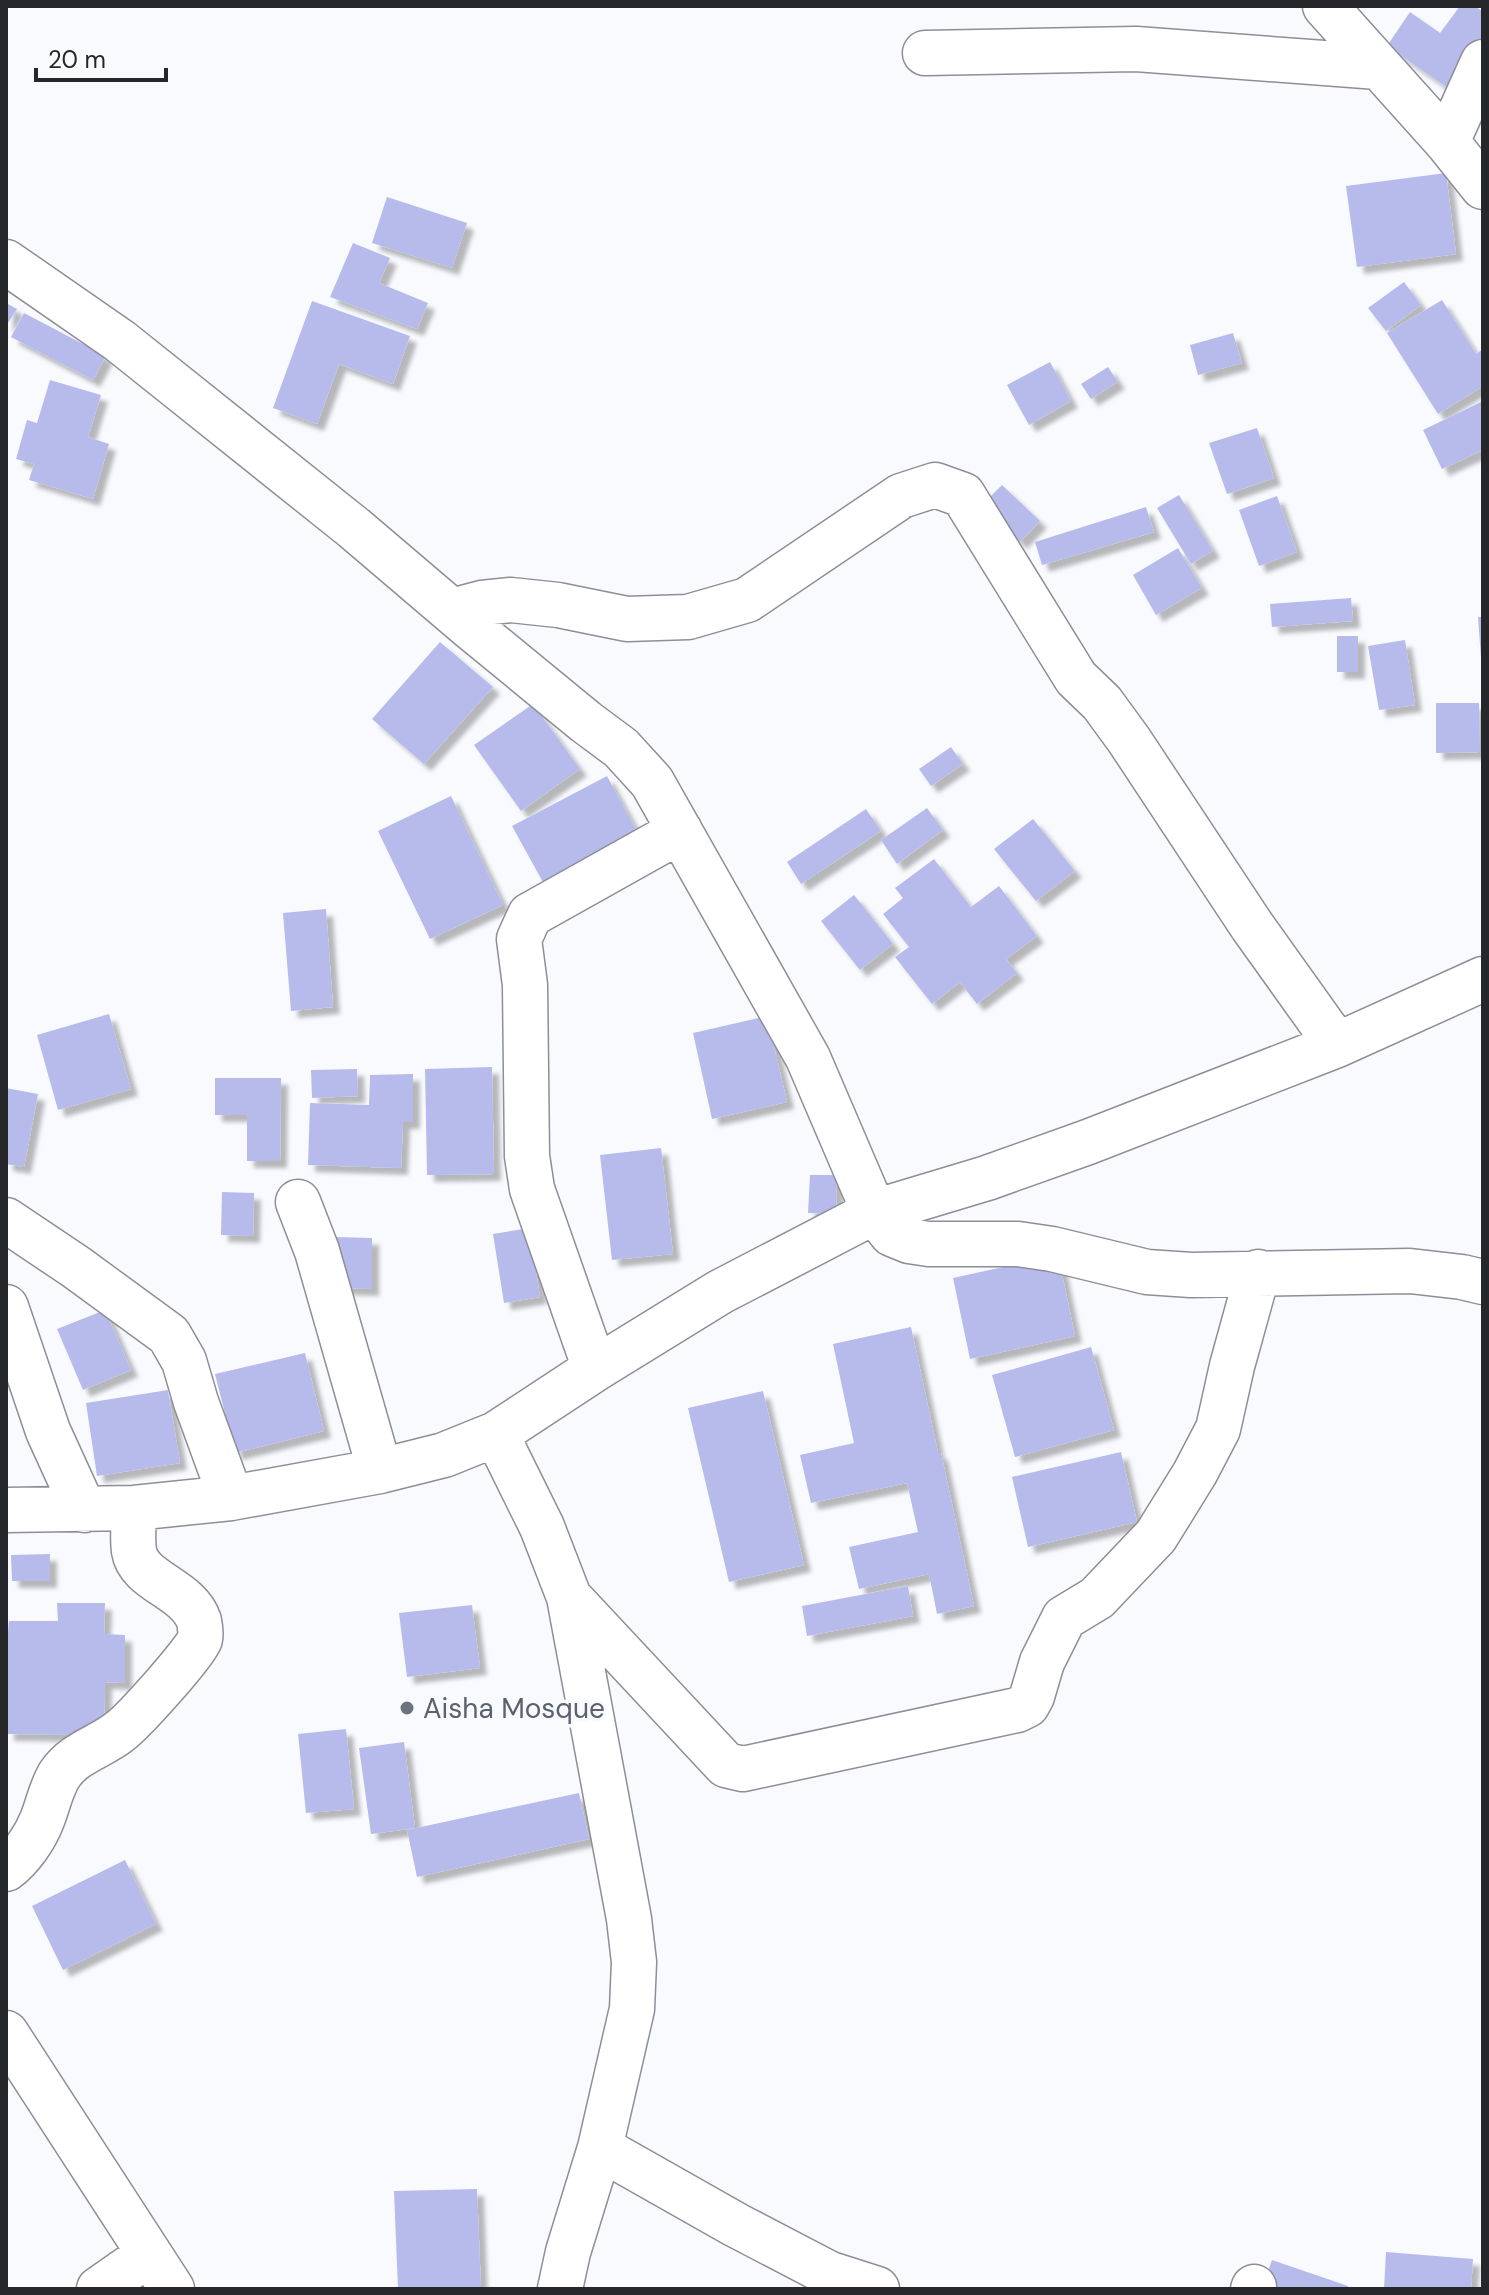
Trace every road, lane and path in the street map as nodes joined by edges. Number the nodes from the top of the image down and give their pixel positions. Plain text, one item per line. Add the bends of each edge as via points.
1 (1325, 6) edge
2 (925, 53) dead end
3 (1483, 62) edge
4 (1378, 67) junction
5 (1447, 142) junction
6 (1483, 187) edge
7 (6, 262) edge
8 (452, 611) junction
9 (680, 831) junction
10 (1483, 979) edge
11 (1337, 1045) junction
12 (298, 1202) dead end
13 (874, 1212) junction
14 (6, 1220) edge
15 (1258, 1272) junction
16 (1483, 1282) edge
17 (6, 1307) edge
18 (595, 1369) junction
19 (496, 1434) junction
20 (380, 1471) junction
21 (231, 1498) junction
22 (134, 1508) junction
23 (6, 1510) edge
24 (84, 1510) junction
25 (569, 1597) junction
26 (6, 1869) edge
27 (10, 2048) edge
28 (600, 2148) junction
29 (161, 2271) edge
30 (836, 2282) edge
31 (99, 2289) edge
32 (560, 2289) edge
33 (877, 2289) edge

1 - 4 street
2 - 4 street via 1136,49
3 - 5 street
4 - 5 street
5 - 6 street
7 - 8 street via 120,341
8 - 9 street via 621,748 652,782
8 - 11 street via 511,600 627,619 688,617 747,600 901,496 935,485 963,495 1076,678 1129,740
9 - 13 street via 808,1058
9 - 18 street via 530,915 519,939 532,1189
10 - 11 street
11 - 13 street via 1088,1142
12 - 20 street
13 - 15 street via 892,1234 909,1241 1029,1246 1147,1272
13 - 18 street via 720,1292
14 - 21 street via 169,1335 184,1361
15 - 16 street via 1410,1271
15 - 25 street via 1218,1429 1195,1473 1156,1536 1097,1598 1064,1618 1032,1696 1017,1710 743,1769 726,1765
17 - 24 street via 48,1431
18 - 19 street
19 - 20 street via 444,1455
19 - 25 street
20 - 21 street
21 - 22 street
22 - 24 street
22 - 26 street via 139,1565 191,1605 201,1638 120,1732 74,1758 60,1774 42,1822
23 - 24 street
25 - 28 street via 634,1962 632,2009
27 - 29 street
28 - 30 street
28 - 32 street
29 - 31 street
30 - 33 street

